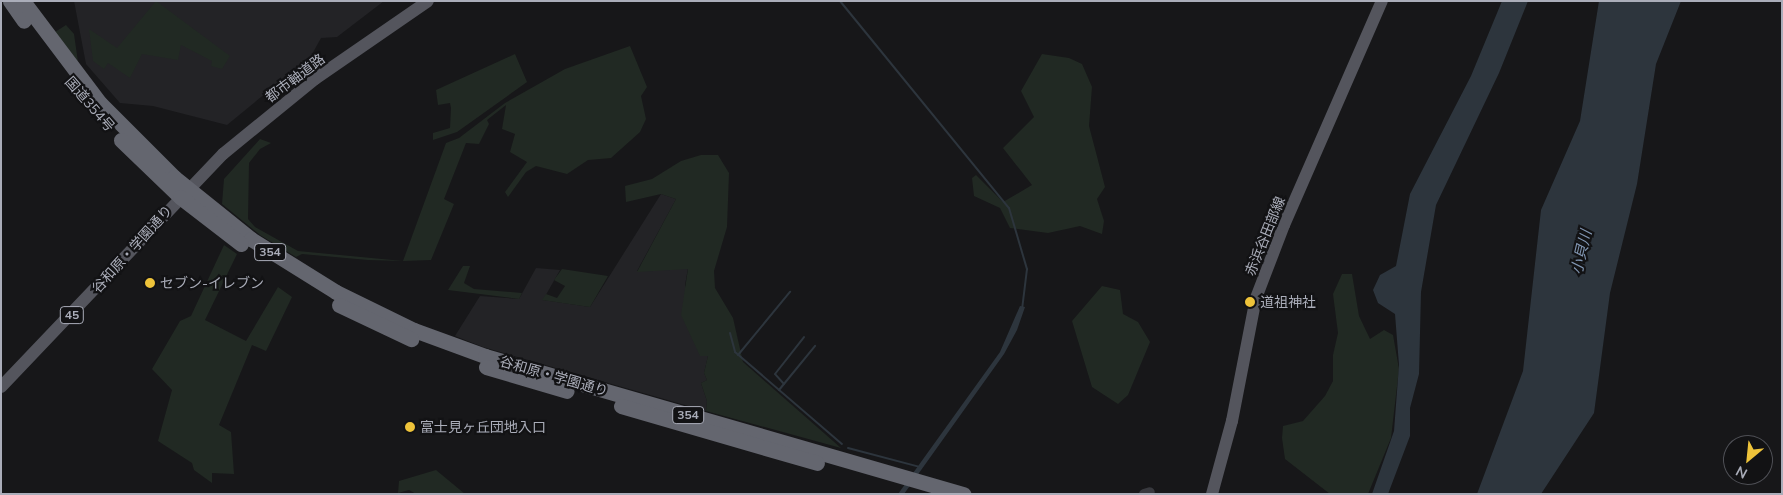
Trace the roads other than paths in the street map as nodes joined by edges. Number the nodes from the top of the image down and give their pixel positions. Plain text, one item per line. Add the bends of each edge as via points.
1 (10, 1) edge
2 (22, 1) edge
3 (428, 1) edge
4 (1382, 1) edge
5 (184, 193) junction
6 (1, 387) edge
7 (927, 494) edge
8 (964, 494) edge
9 (1212, 494) edge

1 - 5 highway, 国道354号 / 354 via 92,108
2 - 5 highway, 国道354号 / 354 via 100,103
3 - 5 main road, 都市軸道路 via 315,79 223,154
4 - 9 main road, 赤浜谷田部線 via 1284,225 1256,298 1232,421
5 - 6 main road, 谷和原・学園通り / 45 via 57,332
5 - 7 highway, 谷和原・学園通り / 354 via 246,247 305,286 364,318 432,348 519,377
5 - 8 highway, 谷和原・学園通り / 354 via 310,277 437,339 484,356

